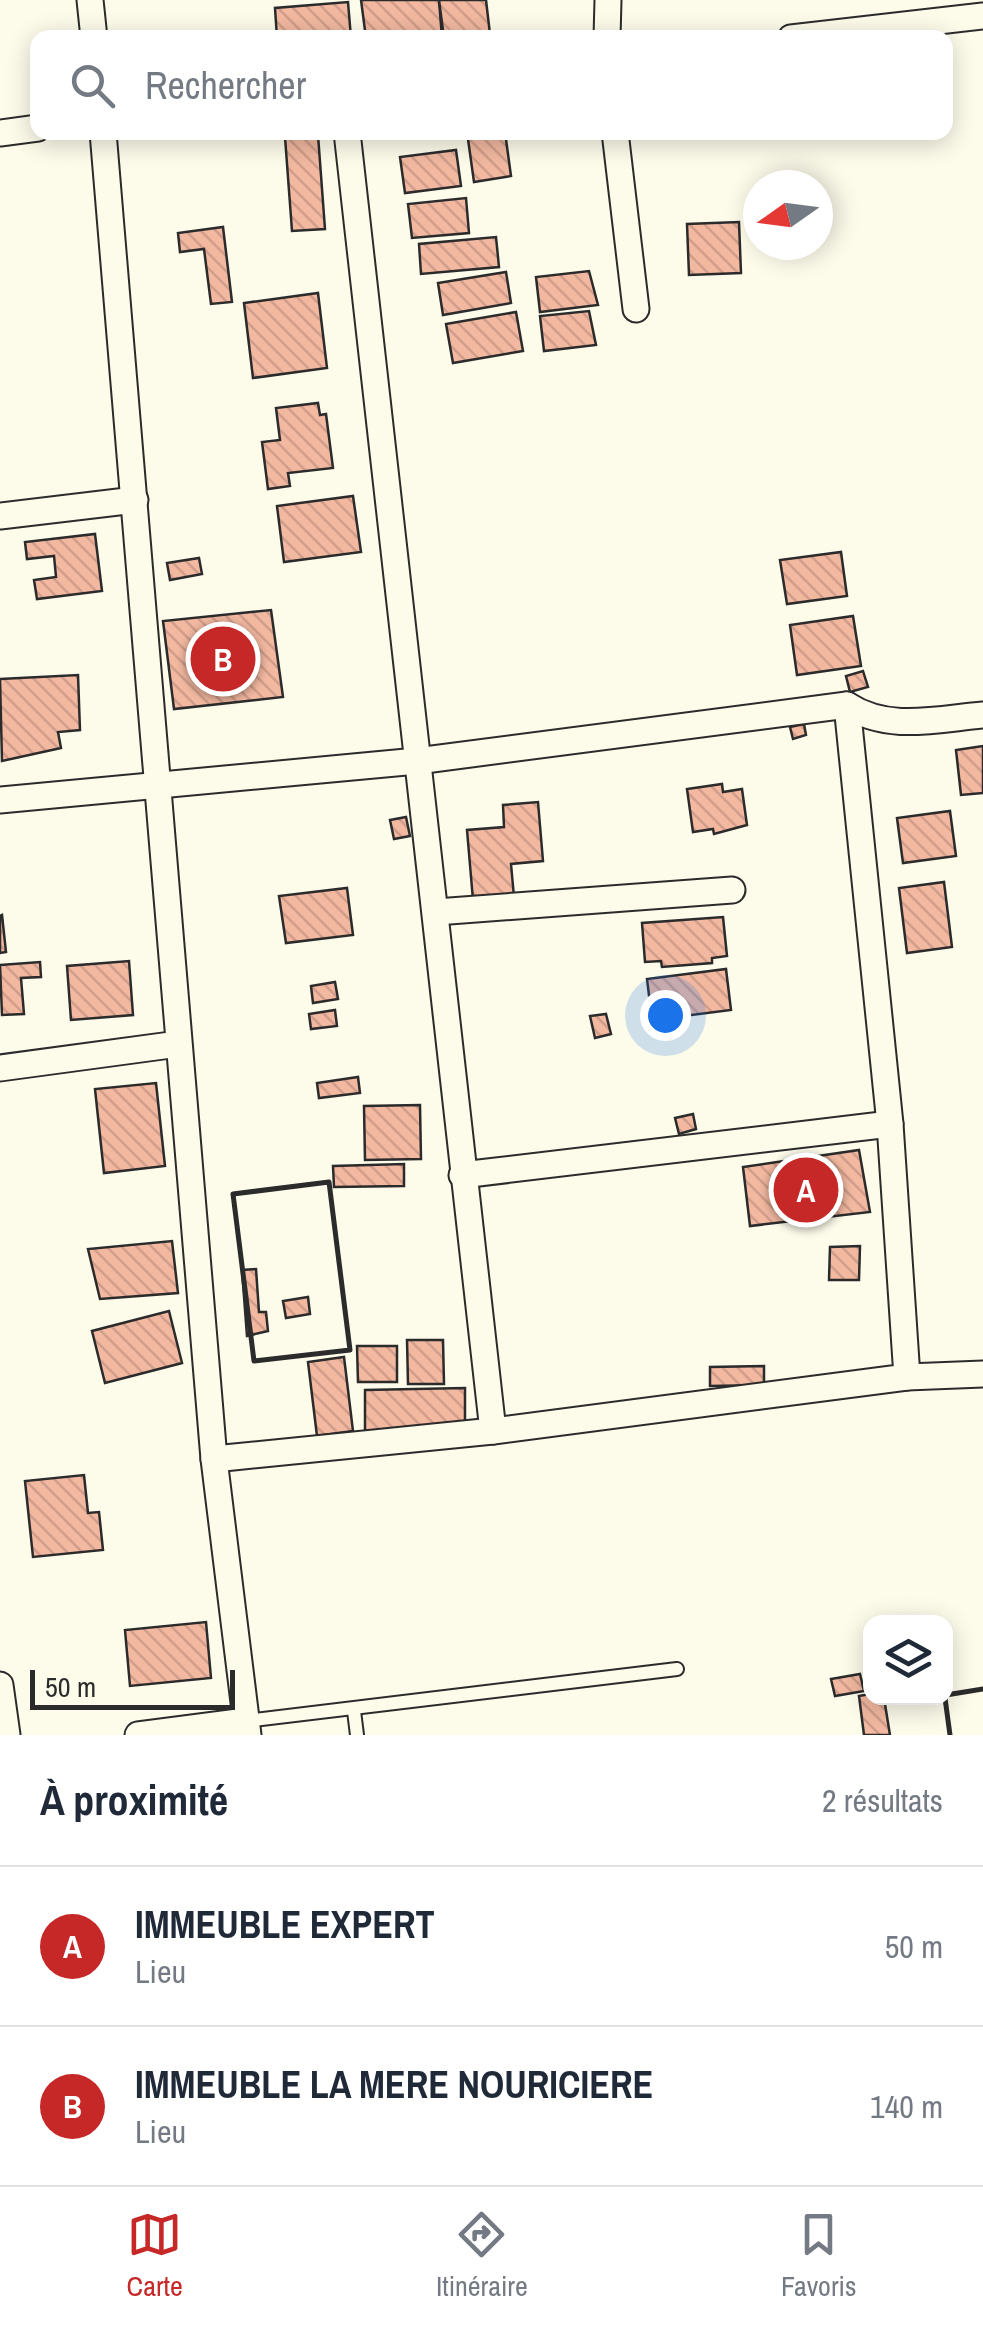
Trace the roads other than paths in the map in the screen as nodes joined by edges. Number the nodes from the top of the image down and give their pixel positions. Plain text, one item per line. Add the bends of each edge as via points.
1 (90, 0) edge
2 (608, 0) edge
3 (983, 16) edge
4 (93, 30) edge
5 (607, 30) edge
6 (860, 30) edge
7 (30, 129) edge
8 (0, 133) edge
9 (104, 140) edge
10 (348, 140) edge
11 (616, 140) edge
12 (636, 309) dead end
13 (135, 500) junction
14 (0, 516) edge
15 (847, 705) junction
16 (983, 715) edge
17 (417, 761) junction
18 (160, 782) junction
19 (0, 800) edge
20 (732, 890) dead end
21 (436, 912) junction
22 (178, 1044) junction
23 (0, 1068) edge
24 (890, 1124) junction
25 (462, 1175) junction
26 (983, 1374) edge
27 (907, 1377) junction
28 (494, 1431) junction
29 (214, 1459) junction
30 (677, 1669) dead end
31 (0, 1685) edge
32 (354, 1711) junction
33 (247, 1728) edge
34 (6, 1735) edge
35 (138, 1735) edge
36 (357, 1735) edge

1 - 4 street
2 - 5 street
3 - 6 street
7 - 8 street
9 - 13 street
10 - 17 street
11 - 12 street
13 - 14 street
13 - 18 street
15 - 16 street via 895,723
15 - 17 street
15 - 24 street
17 - 18 street
17 - 21 street
18 - 19 street
18 - 22 street
20 - 21 street
21 - 25 street
22 - 23 street
22 - 29 street
24 - 25 street
24 - 27 street
25 - 28 street
26 - 27 street
27 - 28 street
28 - 29 street
29 - 33 street
30 - 32 lane
31 - 34 street
32 - 33 lane
32 - 36 lane
33 - 35 street

